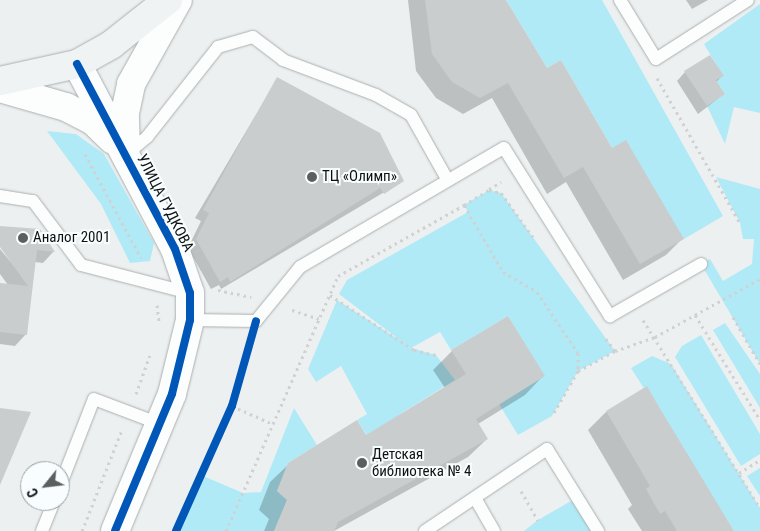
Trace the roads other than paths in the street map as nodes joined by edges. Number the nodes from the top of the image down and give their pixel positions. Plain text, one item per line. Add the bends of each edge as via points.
1 (168, 0) edge
2 (178, 0) edge
3 (620, 0) edge
4 (748, 0) edge
5 (77, 64) junction
6 (0, 81) edge
7 (0, 88) edge
8 (126, 155) junction
9 (447, 179) junction
10 (0, 196) edge
11 (701, 264) dead end
12 (202, 287) junction
13 (190, 320) junction
14 (160, 424) junction
15 (70, 461) edge
16 (474, 498) junction
17 (50, 511) edge
18 (42, 531) edge
19 (115, 531) edge
20 (426, 531) edge
21 (494, 531) edge
22 (598, 531) edge

1 - 5 main road via 111,45
2 - 8 street, УЛИЦА ГУДКОВА via 131,84 124,122
3 - 4 lane via 656,59
5 - 6 main road
5 - 8 street, УЛИЦА ГУДКОВА
7 - 8 street, УЛИЦА ГУДКОВА via 45,99 92,120
8 - 9 lane via 146,137 218,47 253,37 283,60 376,95 411,115
8 - 12 street, УЛИЦА ГУДКОВА via 175,249
9 - 11 lane via 504,148 610,316
9 - 13 lane via 300,267 256,321
10 - 12 lane via 33,201 81,265
12 - 13 street, УЛИЦА ГУДКОВА
13 - 14 street, УЛИЦА ГУДКОВА
14 - 15 lane via 94,399
14 - 19 street, УЛИЦА ГУДКОВА
16 - 20 lane
16 - 21 lane
16 - 22 lane via 547,450
17 - 18 lane

